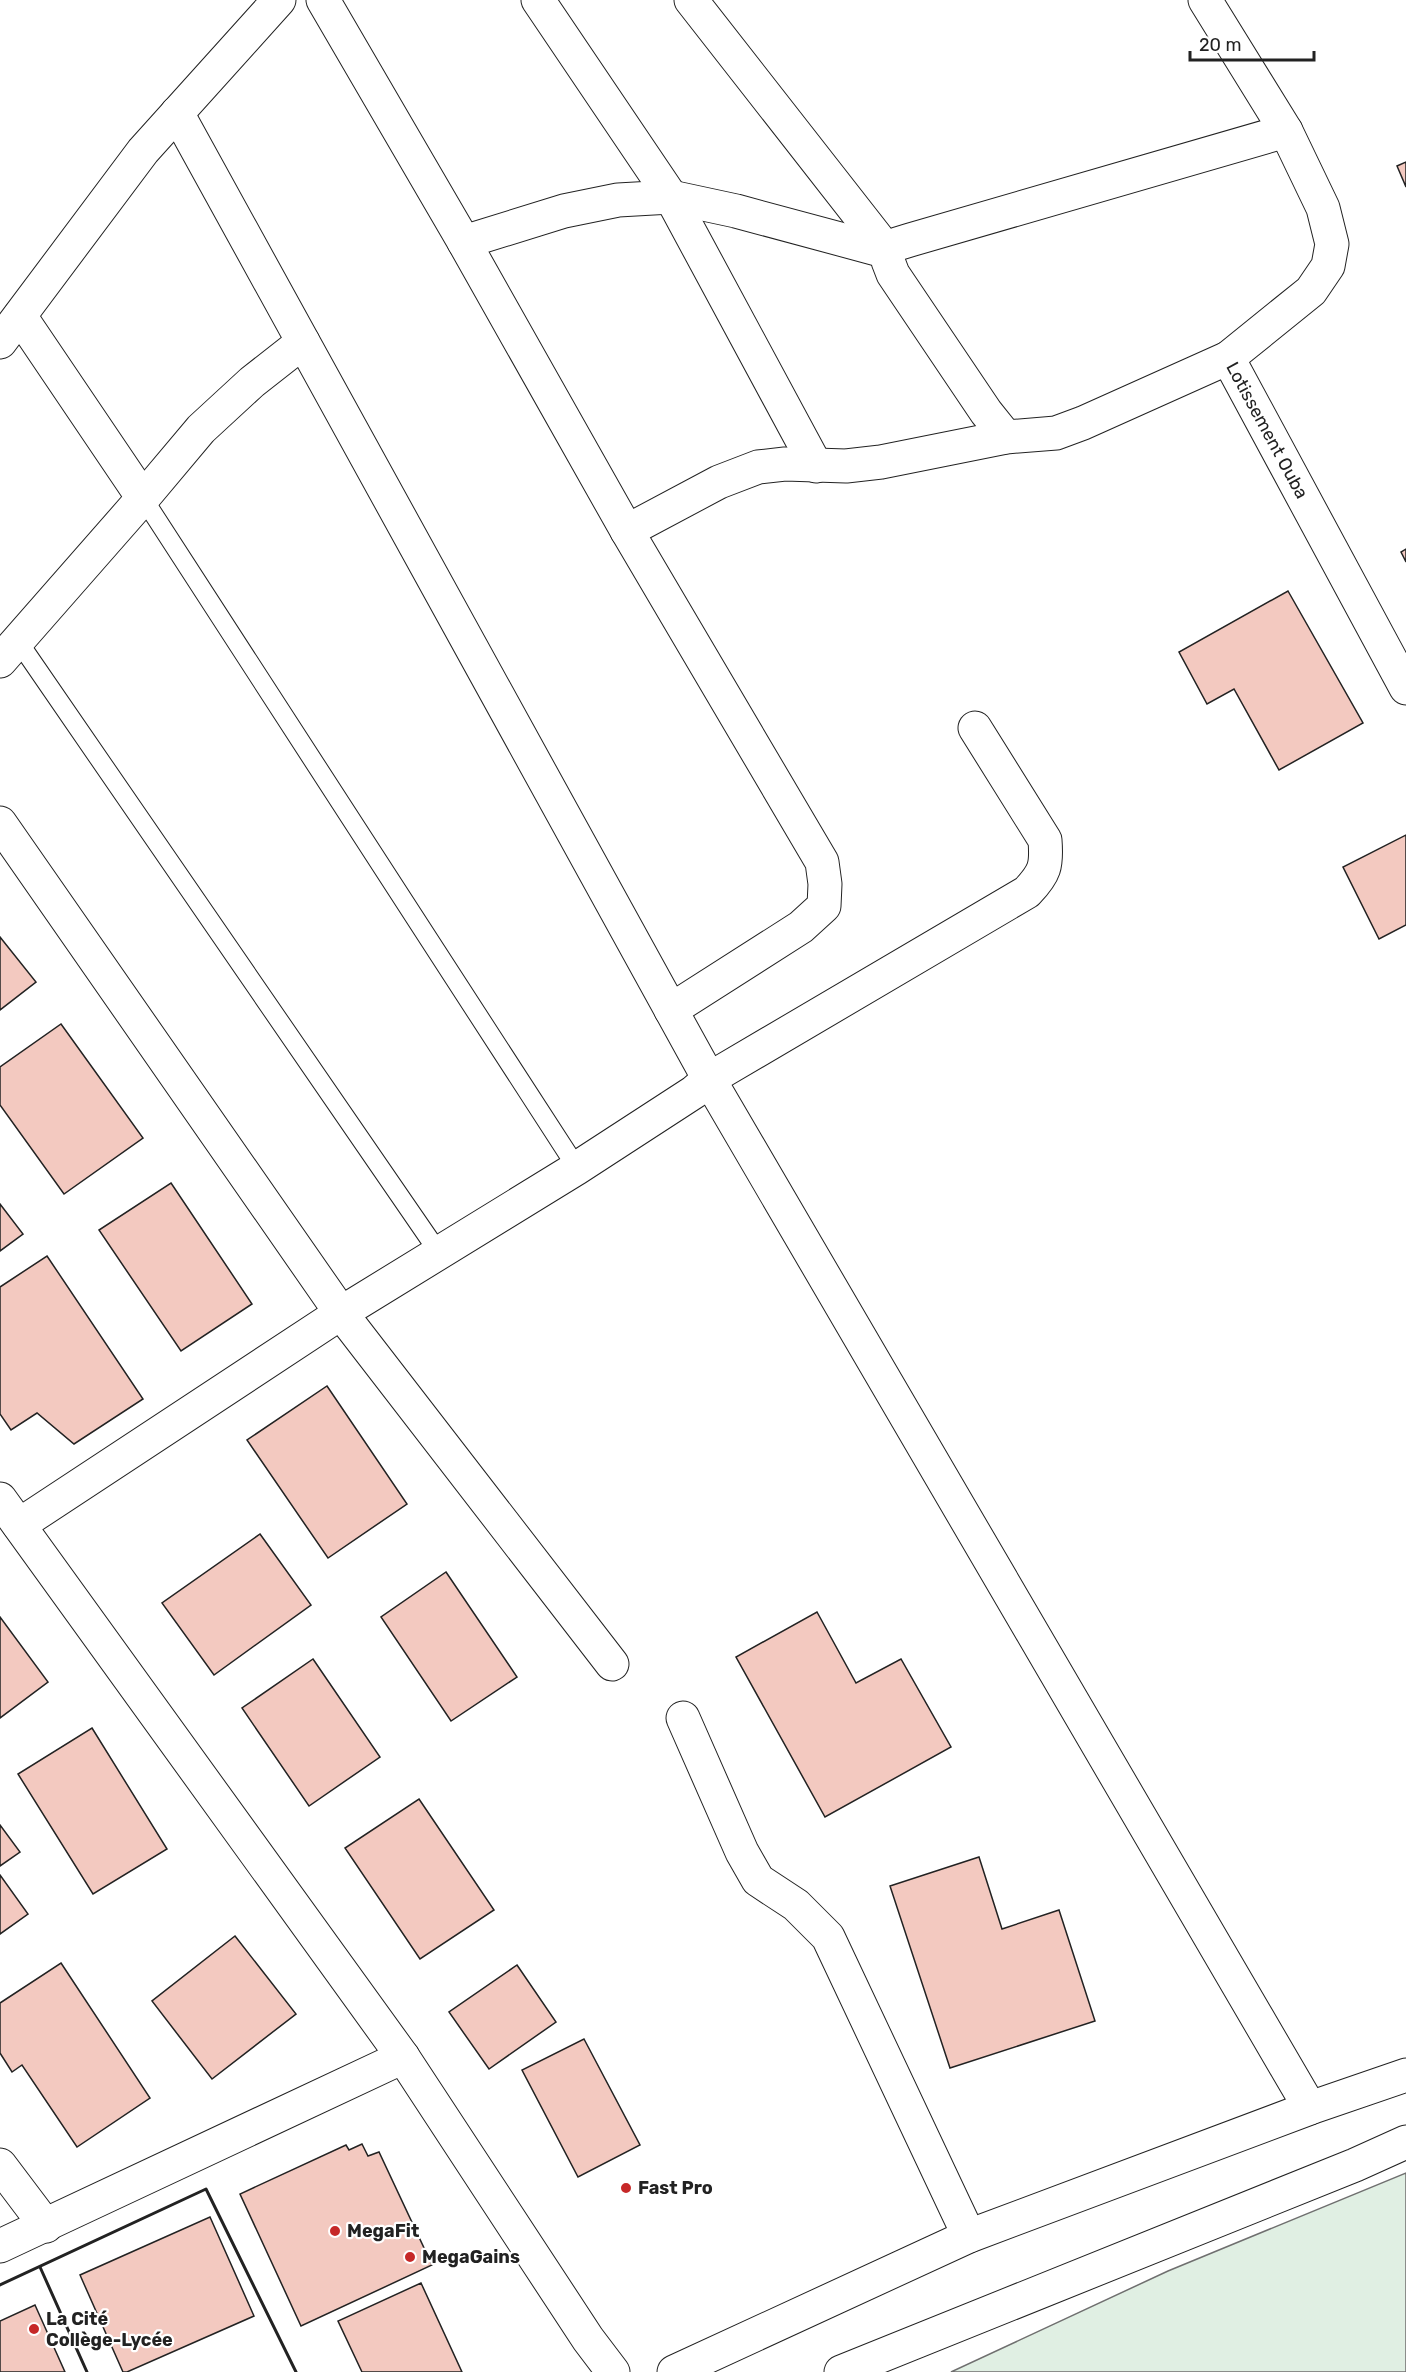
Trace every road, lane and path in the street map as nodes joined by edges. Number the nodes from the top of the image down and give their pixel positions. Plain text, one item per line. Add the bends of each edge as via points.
1 (279, 0) edge
2 (323, 0) edge
3 (538, 0) edge
4 (691, 0) edge
5 (1205, 0) edge
6 (177, 113) junction
7 (1286, 131) junction
8 (671, 197) junction
9 (464, 242) junction
10 (888, 252) junction
11 (20, 316) junction
12 (0, 342) edge
13 (303, 342) junction
14 (1228, 358) junction
15 (1006, 437) junction
16 (816, 466) junction
17 (143, 498) junction
18 (627, 531) junction
19 (9, 651) edge
20 (1406, 688) edge
21 (975, 728) dead end
22 (0, 822) edge
23 (671, 1011) junction
24 (709, 1079) junction
25 (577, 1168) junction
26 (439, 1252) junction
27 (341, 1312) junction
28 (0, 1498) edge
29 (19, 1525) junction
30 (612, 1664) dead end
31 (683, 1718) dead end
32 (403, 2056) junction
33 (1406, 2074) edge
34 (1310, 2108) junction
35 (1405, 2144) edge
36 (0, 2164) edge
37 (46, 2226) junction
38 (969, 2236) junction
39 (0, 2246) edge
40 (613, 2372) edge
41 (674, 2372) edge
42 (841, 2372) edge

1 - 6 street
2 - 9 street
3 - 8 street
4 - 10 street
5 - 7 street, Lotissement Ouba
6 - 11 street via 142,151
6 - 13 street
7 - 10 street via 910,240
7 - 14 street, Lotissement Ouba via 1323,208 1332,244 1328,266 1311,291
8 - 9 street via 618,200 564,211
8 - 10 street
8 - 16 street
9 - 18 street
10 - 15 street via 893,274
11 - 12 street
11 - 17 street
13 - 17 street via 201,429
13 - 23 street
14 - 15 street via 1056,433
14 - 20 street, Lotissement Ouba
15 - 16 street via 881,462
16 - 18 street via 758,467 718,482
17 - 19 street
17 - 25 lane
18 - 23 street via 822,862 825,884 824,906 801,927
19 - 26 lane
21 - 24 street via 1045,840 1043,875 1027,892
22 - 27 street
23 - 24 street
24 - 25 street
24 - 34 street
25 - 26 street
26 - 27 street
27 - 29 street
27 - 30 street
28 - 29 street
29 - 32 street
31 - 38 street via 758,1880 796,1905 828,1937
32 - 37 street
32 - 40 street
33 - 34 street
34 - 38 street
35 - 42 street
36 - 37 street
37 - 39 street
38 - 41 street

